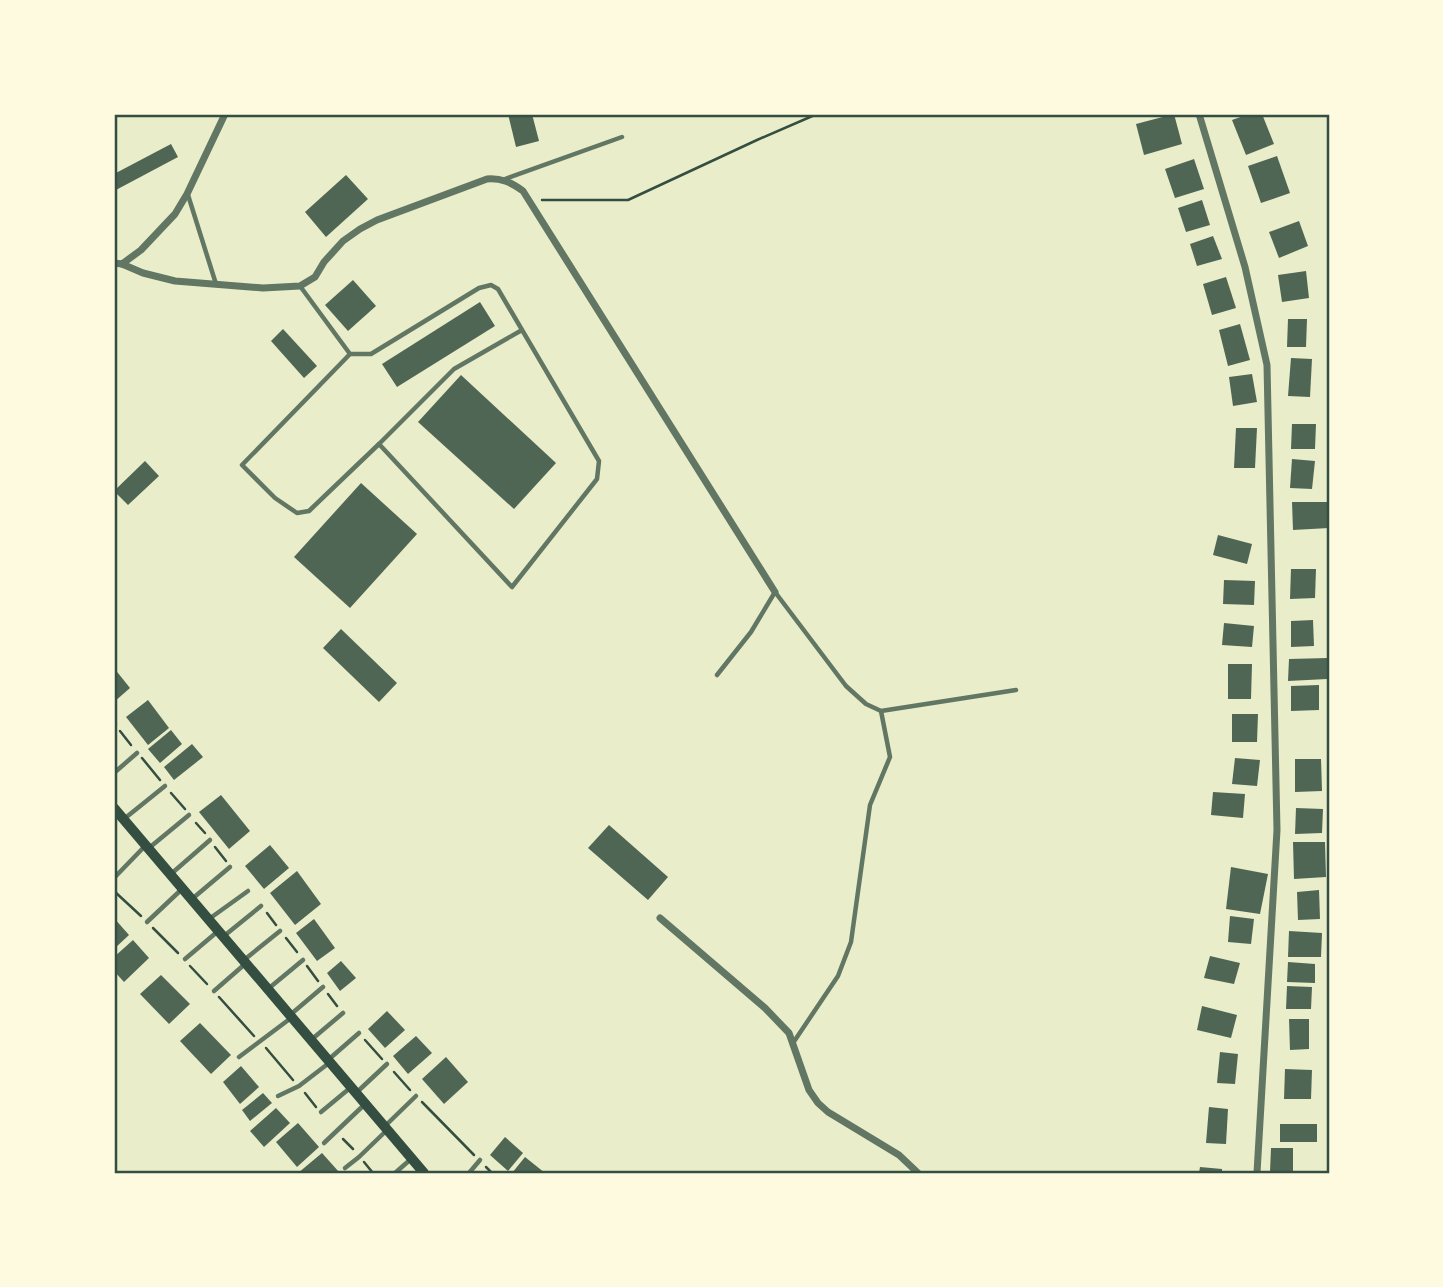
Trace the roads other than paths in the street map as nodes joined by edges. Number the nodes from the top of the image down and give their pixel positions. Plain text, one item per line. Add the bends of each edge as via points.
1 (225, 114) edge
2 (1199, 114) edge
3 (622, 137) dead end
4 (504, 180) junction
5 (187, 194) junction
6 (118, 263) edge
7 (216, 285) junction
8 (300, 286) junction
9 (522, 330) junction
10 (350, 354) junction
11 (380, 444) junction
12 (775, 592) junction
13 (717, 675) dead end
14 (1016, 690) dead end
15 (881, 711) junction
16 (137, 753) dead end
17 (114, 773) edge
18 (165, 786) dead end
19 (114, 808) edge
20 (189, 815) dead end
21 (124, 820) junction
22 (210, 840) dead end
23 (147, 847) junction
24 (230, 867) dead end
25 (170, 875) junction
26 (114, 878) edge
27 (182, 889) junction
28 (248, 891) dead end
29 (192, 900) junction
30 (261, 906) dead end
31 (660, 918) dead end
32 (208, 919) junction
33 (147, 922) road end
34 (280, 931) dead end
35 (220, 934) junction
36 (184, 959) road end
37 (303, 960) dead end
38 (244, 962) junction
39 (323, 988) dead end
40 (267, 989) junction
41 (214, 991) road end
42 (343, 1013) dead end
43 (290, 1017) junction
44 (359, 1033) dead end
45 (311, 1041) junction
46 (793, 1044) junction
47 (239, 1057) dead end
48 (328, 1061) junction
49 (387, 1064) dead end
50 (353, 1091) junction
51 (278, 1096) dead end
52 (416, 1096) dead end
53 (365, 1105) junction
54 (321, 1112) road end
55 (385, 1129) junction
56 (324, 1143) dead end
57 (411, 1158) junction
58 (480, 1160) dead end
59 (345, 1168) dead end
60 (395, 1173) edge
61 (424, 1173) edge
62 (469, 1173) edge
63 (918, 1173) edge
64 (1257, 1173) edge

1 - 5 street
2 - 64 street via 1245,267 1267,365 1277,830
3 - 4 lane
4 - 8 street via 487,178 377,220 343,241 315,277
4 - 12 street via 523,191
5 - 6 street via 141,250
5 - 7 lane
6 - 7 street via 175,281
7 - 8 street
8 - 10 lane
9 - 10 lane via 491,285 371,354
9 - 11 lane via 454,369
9 - 11 lane via 599,461 597,479 512,587
10 - 11 lane via 242,465 297,513 309,511
12 - 13 lane
12 - 15 lane via 846,686
14 - 15 lane
15 - 46 lane via 890,757 870,805 851,942 838,976
16 - 17 lane
18 - 21 lane
19 - 21 main road
20 - 23 lane
21 - 23 main road
22 - 25 lane
23 - 25 main road
23 - 26 lane
24 - 29 lane
25 - 27 main road
27 - 29 main road
27 - 33 lane
28 - 32 lane
29 - 32 main road
30 - 35 lane
31 - 46 street via 778,1019
32 - 35 main road
34 - 38 lane
35 - 36 lane
35 - 38 main road
37 - 40 lane
38 - 40 main road
38 - 41 lane
39 - 43 lane
40 - 43 main road
42 - 45 lane
43 - 45 main road
43 - 47 lane
44 - 48 lane
45 - 48 main road
46 - 63 street via 818,1103 899,1155
48 - 50 main road
48 - 51 lane via 299,1086
49 - 50 lane
50 - 53 main road
50 - 54 lane
52 - 55 lane
53 - 55 main road
53 - 56 lane
55 - 57 main road
55 - 59 lane
57 - 60 lane
57 - 61 main road
58 - 62 lane

